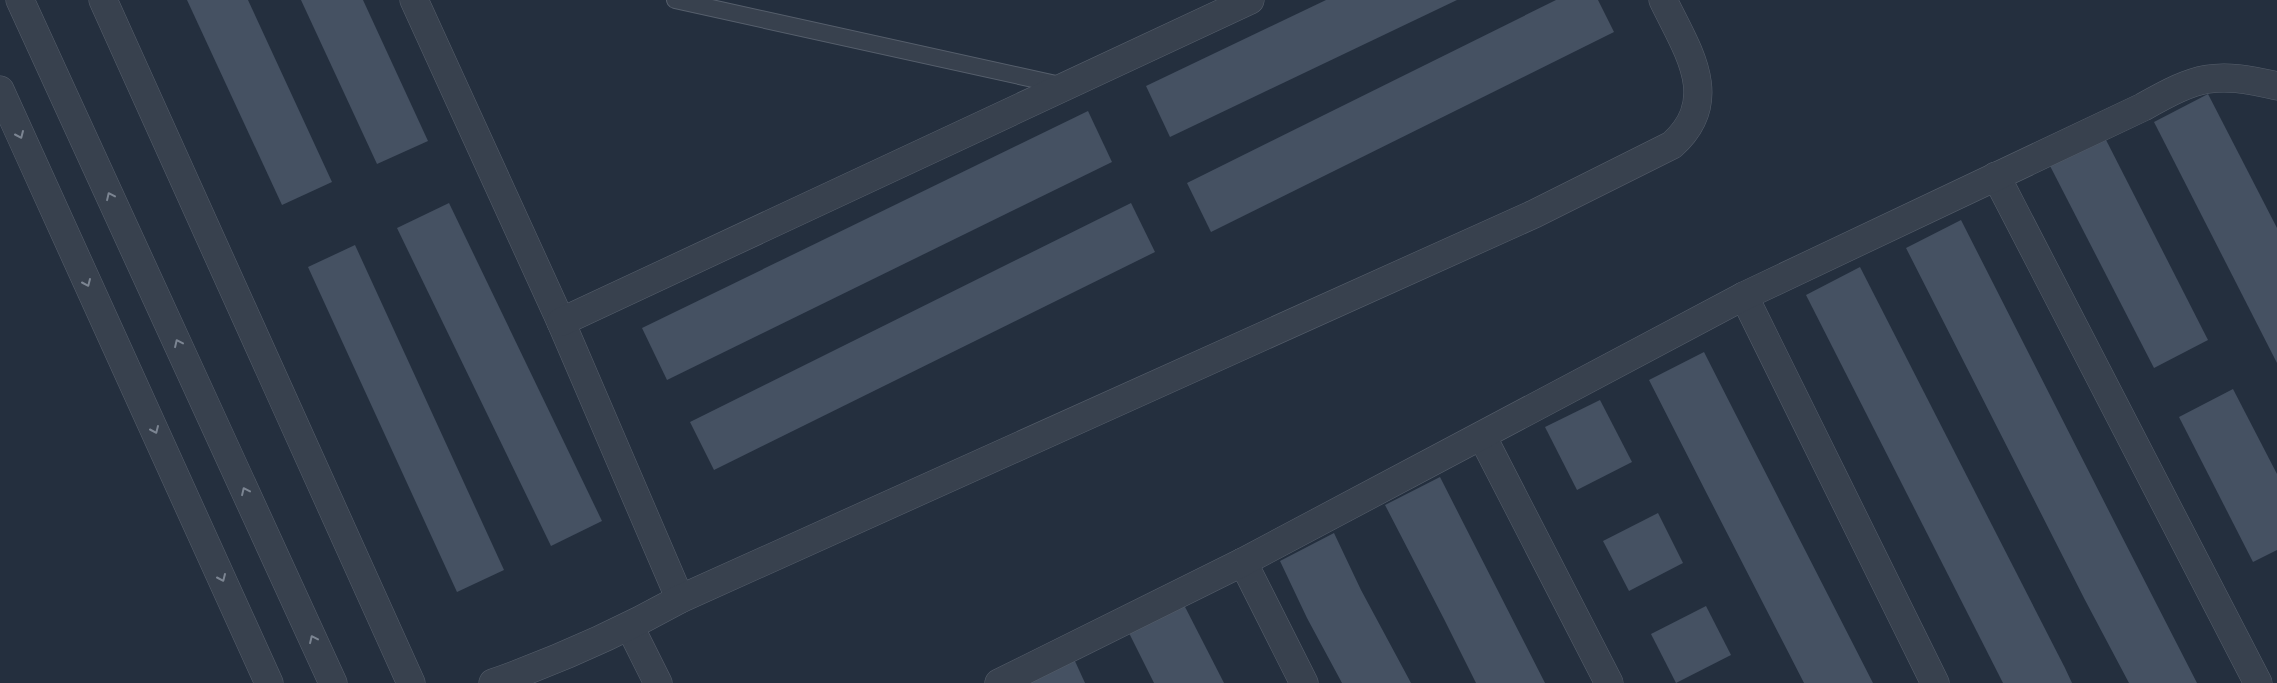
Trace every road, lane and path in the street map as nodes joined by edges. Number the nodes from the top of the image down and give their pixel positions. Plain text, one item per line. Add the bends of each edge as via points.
1 (20, 0) edge
2 (103, 0) edge
3 (414, 0) edge
4 (675, 0) edge
5 (1250, 0) edge
6 (1663, 0) edge
7 (1065, 86) junction
8 (2277, 86) edge
9 (0, 90) edge
10 (1996, 176) junction
11 (1744, 296) junction
12 (561, 322) junction
13 (1482, 436) junction
14 (1243, 562) junction
15 (680, 600) junction
16 (630, 627) junction
17 (556, 660) junction
18 (270, 683) edge
19 (333, 683) edge
20 (411, 683) edge
21 (493, 683) edge
22 (522, 683) edge
23 (658, 683) edge
24 (998, 683) edge
25 (1304, 683) edge
26 (1609, 683) edge
27 (1935, 683) edge
28 (2258, 683) edge

19 -> 1 street
2 - 20 street
3 - 12 street
4 - 7 lane
5 - 7 street
6 - 15 street via 1688,52 1699,94 1693,121 1672,145 1534,214
7 - 12 street
8 - 10 street via 2220,76 2179,86 2143,107
9 -> 18 street
10 - 11 street
10 - 28 street
11 - 13 street
11 - 27 street
12 - 15 street
13 - 14 street
13 - 26 street
14 - 24 street
14 - 25 street
15 - 16 street
16 - 17 street
16 - 23 street
17 - 21 street
17 - 22 street

